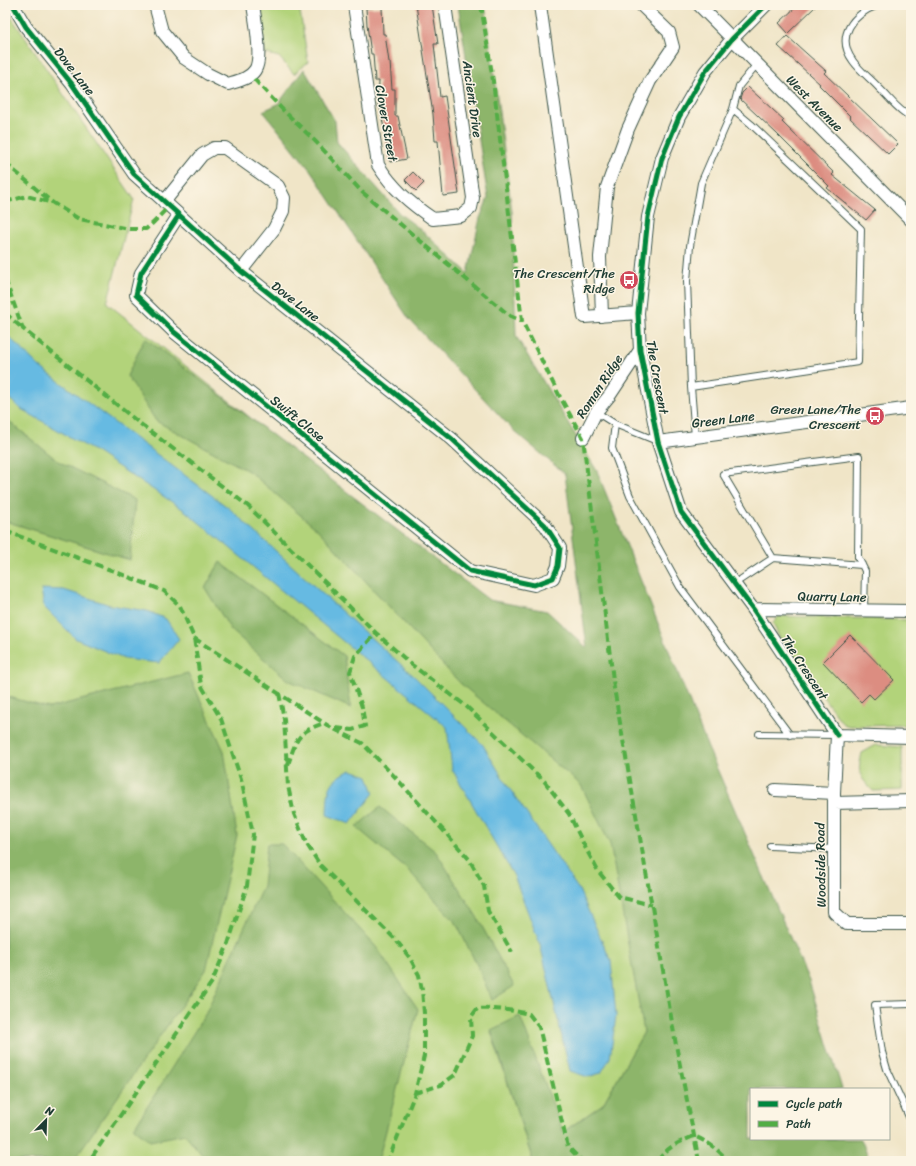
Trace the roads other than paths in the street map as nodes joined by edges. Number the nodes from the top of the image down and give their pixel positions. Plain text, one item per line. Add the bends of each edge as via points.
1 (13, 5) edge
2 (155, 5) edge
3 (253, 5) edge
4 (354, 5) edge
5 (445, 5) edge
6 (540, 5) edge
7 (641, 5) edge
8 (699, 5) edge
9 (766, 5) edge
10 (878, 5) edge
11 (732, 39) junction
12 (757, 64) junction
13 (733, 110) junction
14 (911, 117) edge
15 (473, 198) joint
16 (164, 202) junction
17 (179, 215) junction
18 (911, 220) edge
19 (241, 271) junction
20 (638, 313) junction
21 (602, 316) junction
22 (640, 350) junction
23 (691, 387) junction
24 (911, 408) edge
25 (596, 412) junction
26 (614, 424) junction
27 (695, 437) junction
28 (583, 438) dead end
29 (658, 442) junction
30 (773, 558) junction
31 (862, 565) junction
32 (534, 584) joint
33 (734, 584) junction
34 (753, 609) junction
35 (864, 611) junction
36 (911, 611) edge
37 (759, 734) dead end
38 (790, 734) junction
39 (837, 735) junction
40 (911, 736) edge
41 (775, 790) dead end
42 (834, 798) junction
43 (911, 801) edge
44 (770, 846) dead end
45 (834, 849) junction
46 (911, 924) edge
47 (911, 1004) edge
48 (911, 1122) edge

1 - 16 street, Dove Lane via 26,27 72,84 134,174
2 - 3 street via 162,31 184,58 228,84 244,79 255,70 259,60
4 - 15 street, Clover Street via 378,165 387,179 410,203 432,219 461,216 471,208
5 - 15 street, Ancient Drive
6 - 21 street via 584,317
7 - 21 street via 669,32 674,47 650,81 628,129 607,187 600,257
8 - 11 street, West Avenue
9 - 11 street, The Crescent
10 - 14 lane via 857,16 849,26 846,38 847,51 854,62
11 - 12 street, West Avenue
11 - 20 street, The Crescent via 705,72 679,116 662,158 648,217
12 - 13 lane via 739,86
12 - 18 street, West Avenue
13 - 23 lane via 701,183 690,246 687,281
13 - 23 lane via 751,124 861,229 858,362
16 - 17 street, Dove Lane
16 - 19 street via 202,155 214,148 225,148 278,186 284,198 282,211 274,229
17 - 19 street, Dove Lane
17 - 32 street, Swift Close via 141,273 136,295 174,332 470,571
19 - 32 street, Dove Lane via 452,439 545,525 560,548 558,566 553,578
20 - 21 street
20 - 22 street, The Crescent
22 - 25 street, Roman Ridge
22 - 29 street, The Crescent
23 - 27 lane
24 - 27 street, Green Lane
25 - 26 lane
25 - 28 street, Roman Ridge
26 - 29 lane
26 - 38 lane via 612,448 630,496 680,587
27 - 29 street, Green Lane
29 - 33 street, The Crescent via 681,512
30 - 31 lane
30 - 31 lane via 723,474 859,456 858,557
30 - 33 lane
31 - 35 lane via 865,571
33 - 34 street, The Crescent
34 - 35 street, Quarry Lane
34 - 39 street, The Crescent
35 - 36 street, Quarry Lane
37 - 38 lane
38 - 39 lane
39 - 40 street
39 - 42 street, Woodside Road
41 - 42 street
42 - 43 street
42 - 45 street, Woodside Road
44 - 45 lane
45 - 46 street, Woodside Road via 834,912 838,916 847,924
47 - 48 lane via 875,1005 887,1069

